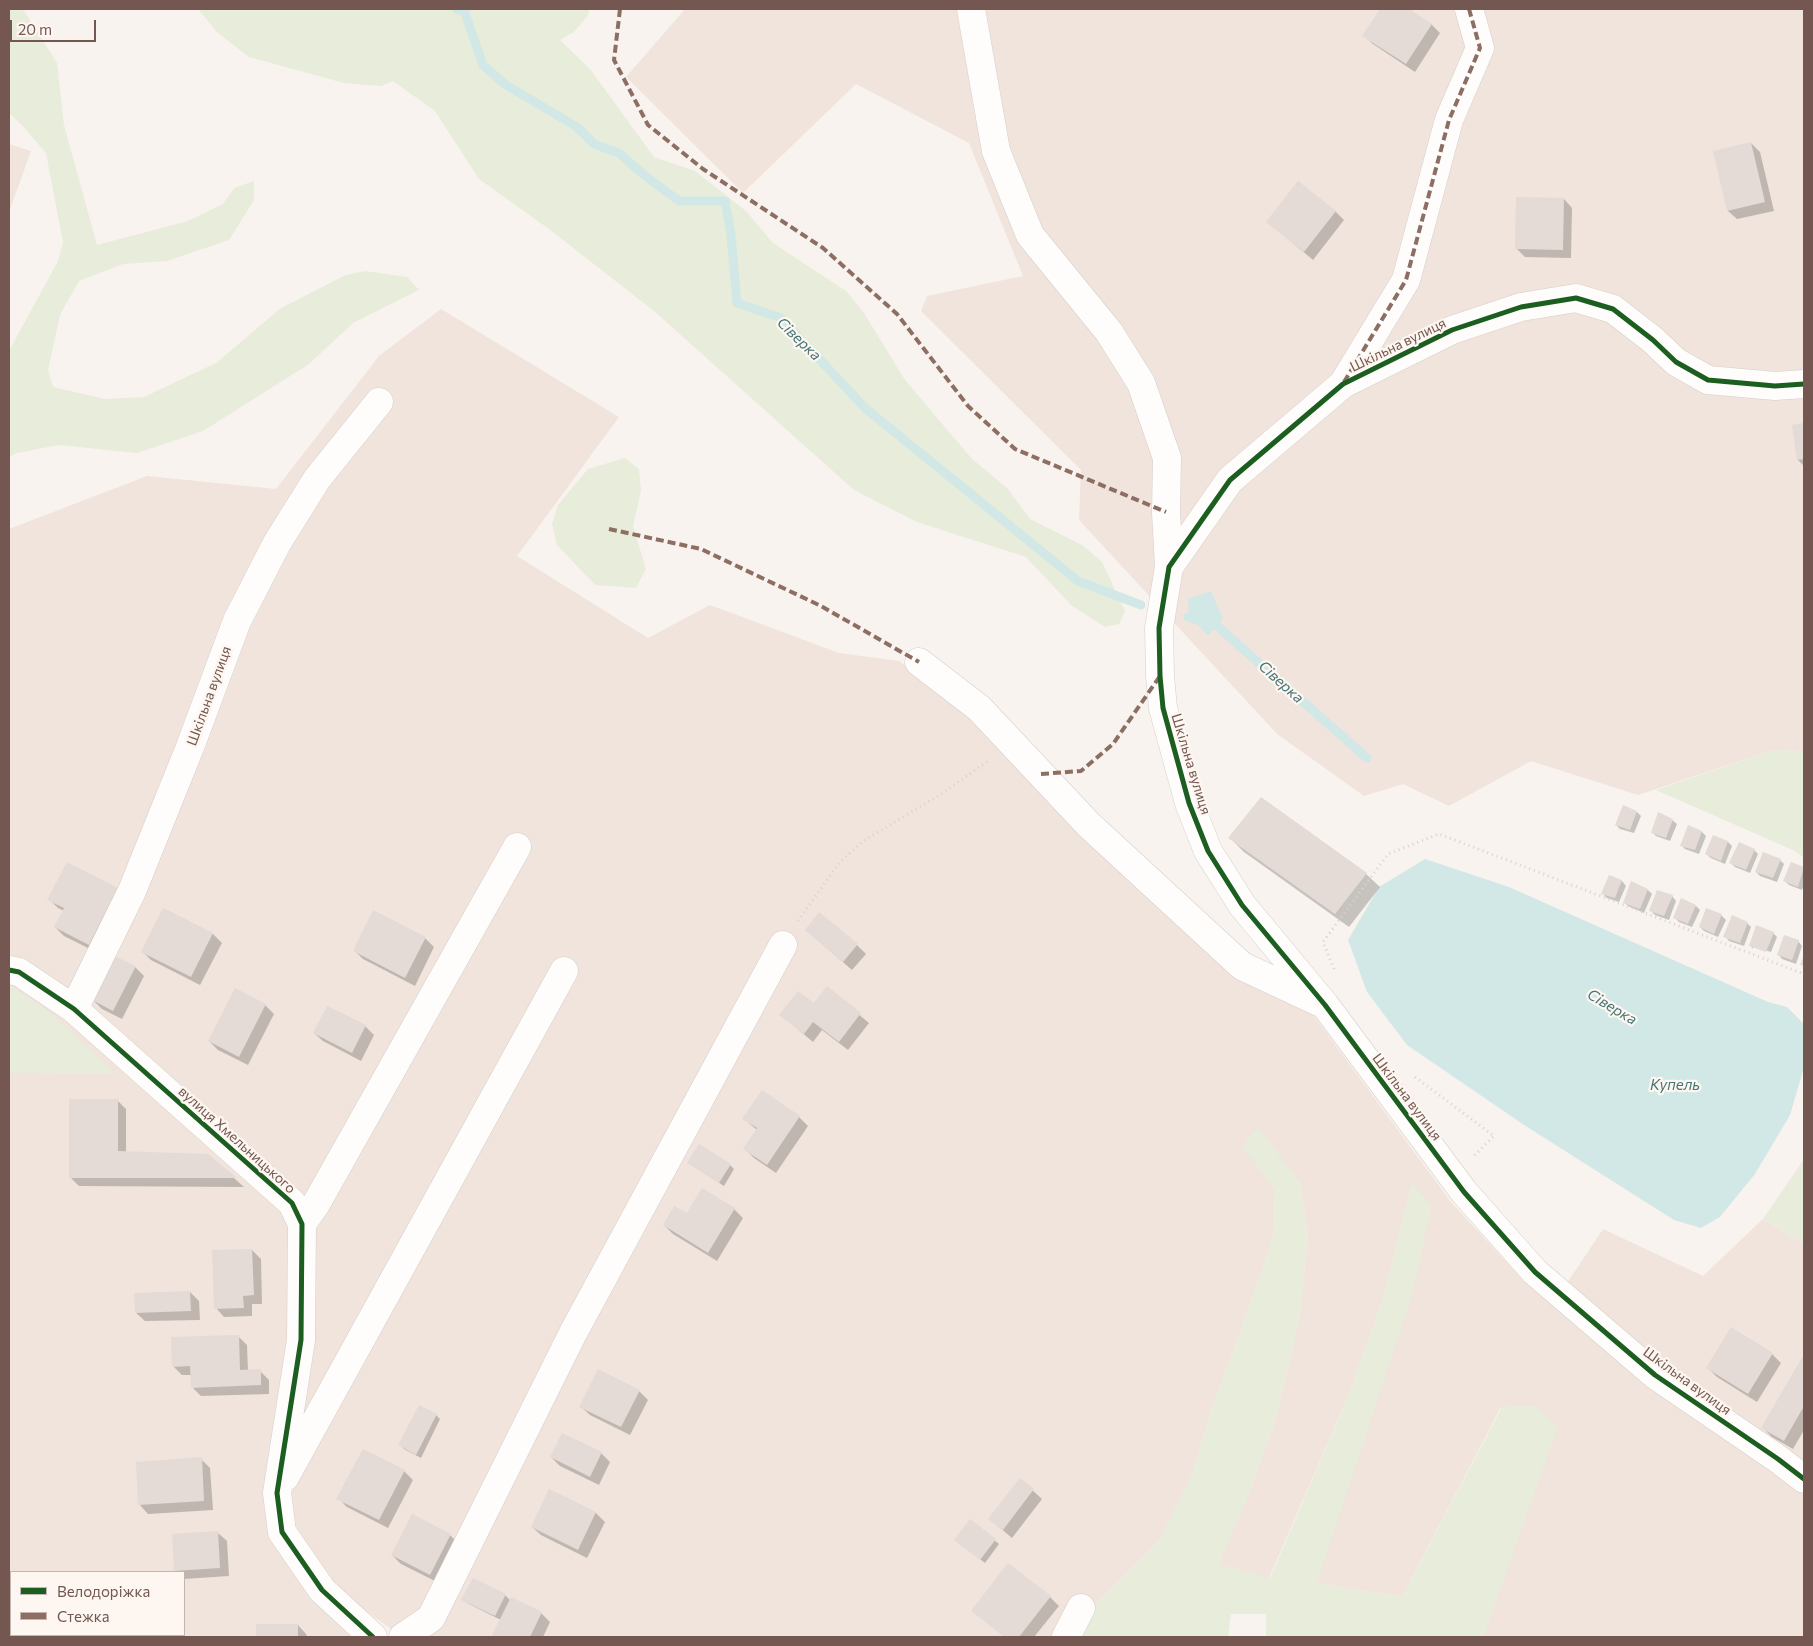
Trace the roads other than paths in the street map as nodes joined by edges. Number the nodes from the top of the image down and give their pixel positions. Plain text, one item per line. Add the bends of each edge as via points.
1 (971, 9) edge
2 (1469, 9) edge
3 (1342, 384) junction
4 (1804, 384) edge
5 (379, 402) dead end
6 (1169, 567) junction
7 (918, 662) dead end
8 (517, 847) dead end
9 (783, 945) road end
10 (9, 970) edge
11 (564, 971) dead end
12 (1325, 1005) junction
13 (74, 1009) junction
14 (302, 1224) junction
15 (1804, 1479) edge
16 (277, 1493) junction
17 (1081, 1608) dead end
18 (373, 1637) edge
19 (403, 1637) edge
20 (1066, 1637) edge

1 - 6 street via 996,151 1030,234 1109,332 1142,383 1166,458
2 - 3 street via 1480,48 1449,120 1406,280
3 - 4 street, Шкільна вулиця via 1452,330 1521,307 1576,298 1612,309 1676,362 1708,380 1775,386
3 - 6 street, Шкільна вулиця via 1230,480
5 - 13 street, Шкільна вулиця via 317,479 277,543 237,621 132,891
6 - 12 street, Шкільна вулиця via 1159,628 1160,676 1163,708 1189,803 1208,851 1242,905
7 - 12 street, Шкільна вулиця via 979,708 1089,825 1242,966
8 - 14 street
9 - 19 street via 572,1333 431,1618
10 - 13 street, вулиця Хмельницького via 18,972
11 - 16 street
12 - 15 street, Шкільна вулиця via 1464,1192 1535,1272 1654,1374
13 - 14 street, вулиця Хмельницького via 292,1203
14 - 16 street, вулиця Хмельницького via 301,1340
16 - 18 street, вулиця Хмельницького via 282,1532 322,1590
17 - 20 street

